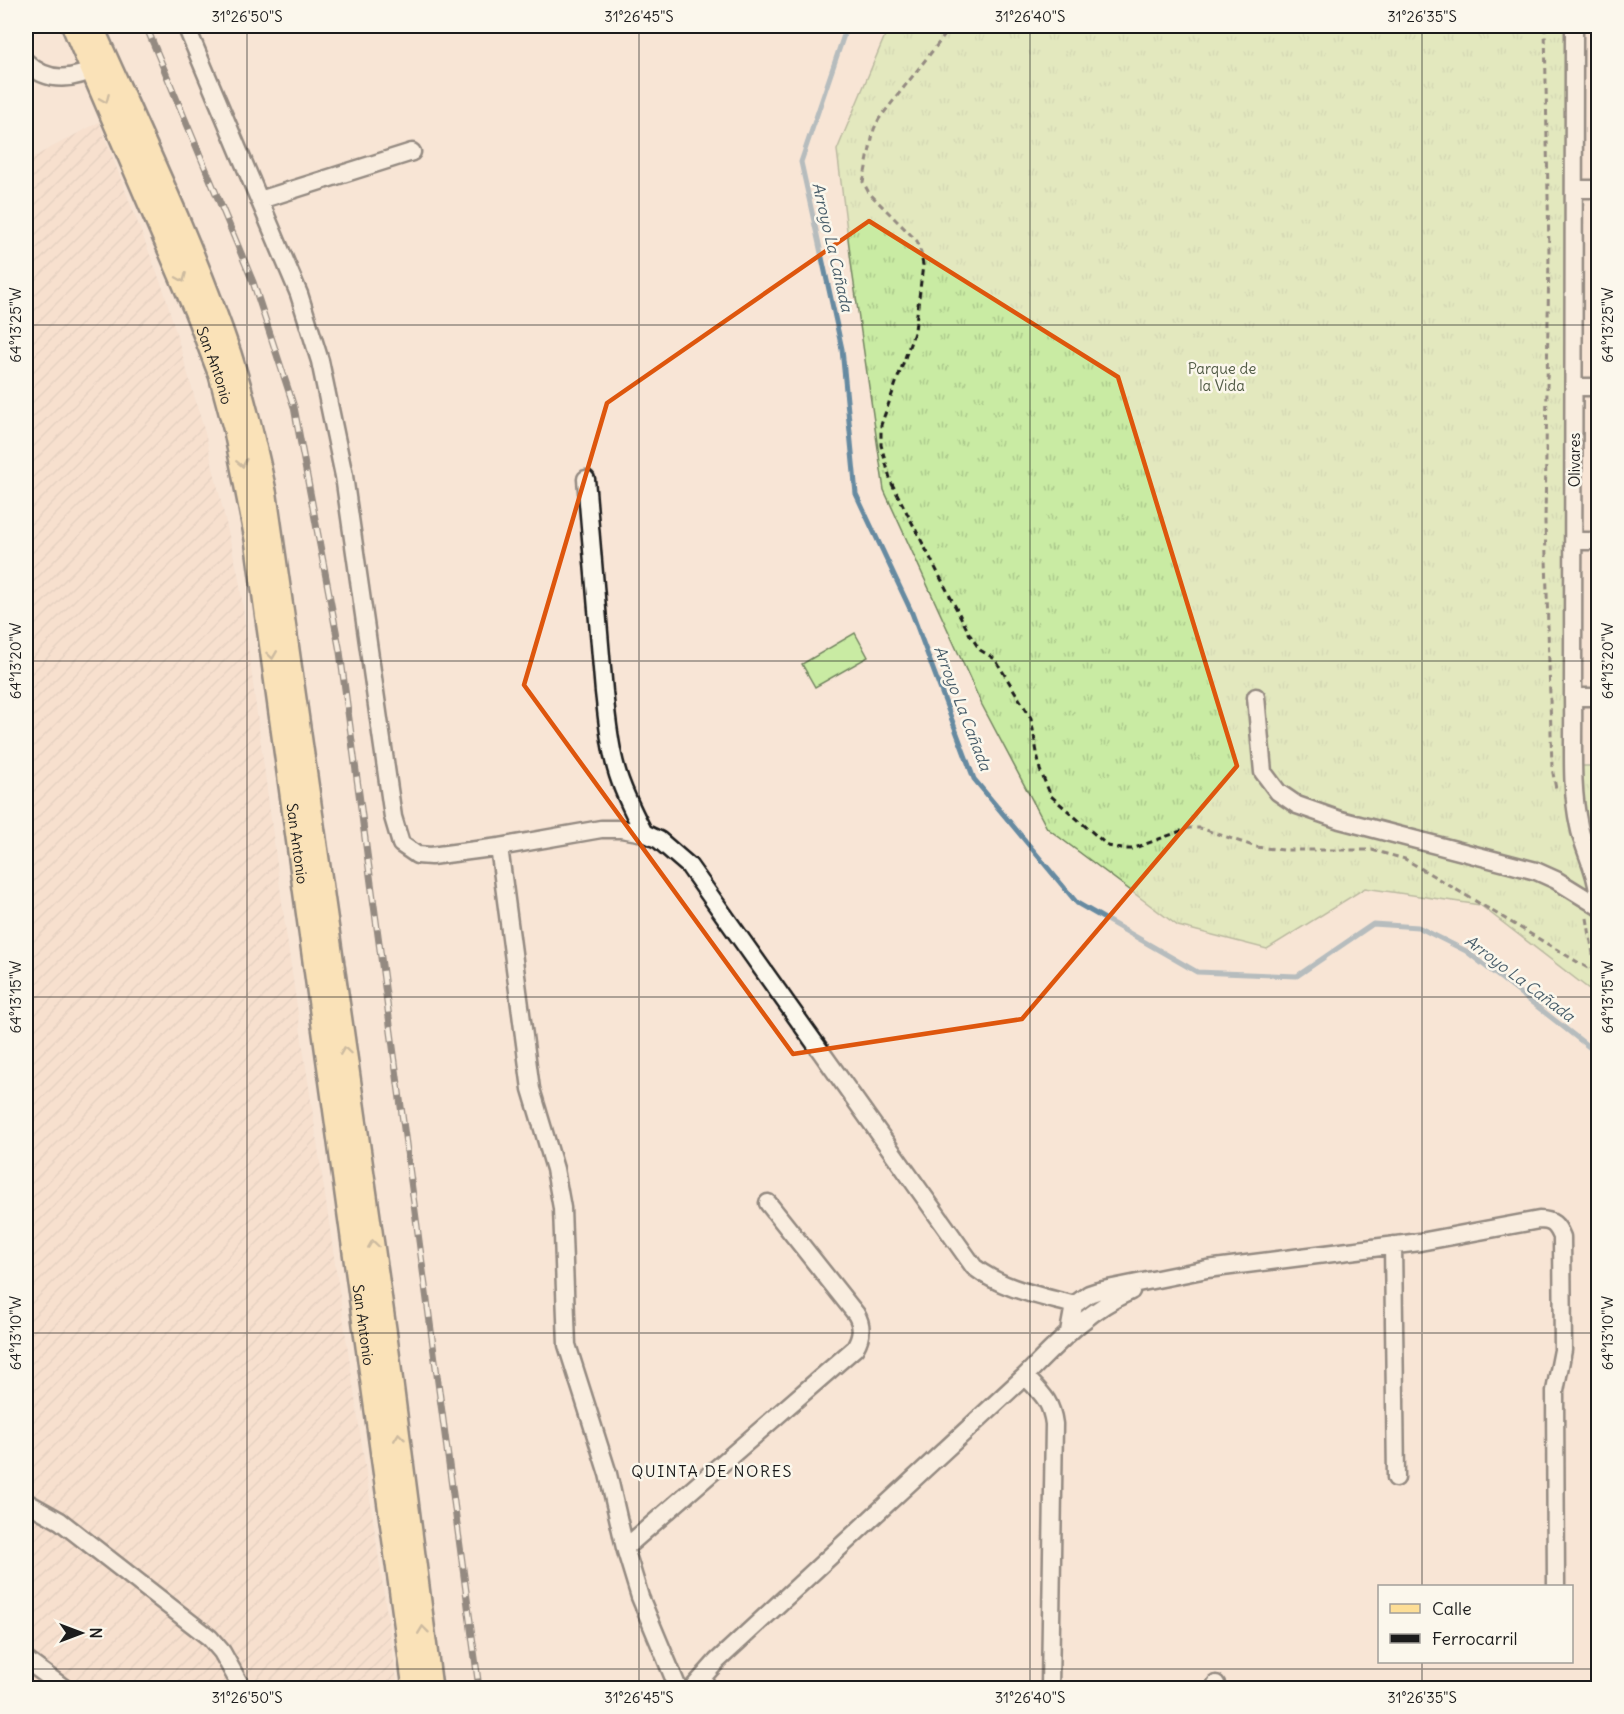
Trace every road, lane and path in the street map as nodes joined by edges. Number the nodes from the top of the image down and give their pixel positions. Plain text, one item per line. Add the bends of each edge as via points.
1 (73, 26) edge
2 (92, 26) edge
3 (186, 26) edge
4 (952, 26) edge
5 (1545, 26) edge
6 (1574, 26) edge
7 (26, 62) edge
8 (101, 67) junction
9 (412, 152) dead end
10 (1574, 189) junction
11 (1599, 189) edge
12 (260, 200) junction
13 (1574, 387) junction
14 (1599, 387) edge
15 (586, 479) dead end
16 (1574, 541) junction
17 (1599, 541) edge
18 (1256, 697) dead end
19 (1573, 697) junction
20 (1599, 697) edge
21 (1558, 799) dead end
22 (644, 833) junction
23 (499, 847) junction
24 (1591, 894) edge
25 (1599, 906) edge
26 (1597, 967) edge
27 (768, 1203) dead end
28 (1393, 1245) junction
29 (1161, 1279) junction
30 (1074, 1305) junction
31 (1069, 1332) junction
32 (1025, 1376) junction
33 (1396, 1478) dead end
34 (26, 1502) edge
35 (625, 1548) junction
36 (1556, 1585) edge
37 (26, 1660) edge
38 (64, 1689) edge
39 (242, 1689) edge
40 (414, 1689) edge
41 (431, 1689) edge
42 (678, 1689) edge
43 (693, 1689) edge
44 (1050, 1689) edge

1 - 8 main road, San Antonio
2 - 8 main road, San Antonio
3 - 12 street
4 - 26 path via 879,119 863,182 916,241 923,265 915,330 881,425 881,445 891,482 970,635 980,650 995,659 1031,718 1040,770 1051,796 1108,846 1122,849 1200,828 1256,847 1372,850 1405,860 1591,970
5 - 21 path via 1545,522 1552,768
6 - 10 street, Olivares
7 - 8 street via 37,72 59,79
8 -> 40 main road, San Antonio via 220,375 246,480
41 -> 8 main road, San Antonio via 385,1329 266,496 230,355 188,247
9 - 12 street
10 - 11 street
10 - 13 street, Olivares
12 - 23 street via 299,294 320,361 344,476 396,834 401,844 417,855
13 - 14 street
13 - 16 street, Olivares
15 - 22 street via 608,726 615,767
16 - 17 street
16 - 19 street, Olivares
18 - 24 street via 1263,772 1278,792 1297,805 1340,820 1536,871
19 - 20 street
19 - 24 street, Olivares via 1575,806 1596,876
22 - 23 street via 601,829
22 - 30 street via 659,840 689,867 974,1267 999,1282
23 - 35 street via 531,1089 555,1169 562,1208 567,1345 608,1474
24 - 25 street
24 - 26 path
27 - 35 street via 856,1314 860,1341
28 - 29 street via 1207,1269
28 - 33 street
28 - 36 street via 1539,1220 1558,1226 1562,1237 1563,1350 1555,1391
29 - 30 street via 1089,1294
29 - 31 street via 1113,1299
30 - 31 street
31 - 32 street
32 - 43 street via 717,1661
32 - 44 street via 1045,1397 1054,1424
34 - 39 street via 60,1521 210,1638
35 - 42 street via 640,1597
37 - 38 street

